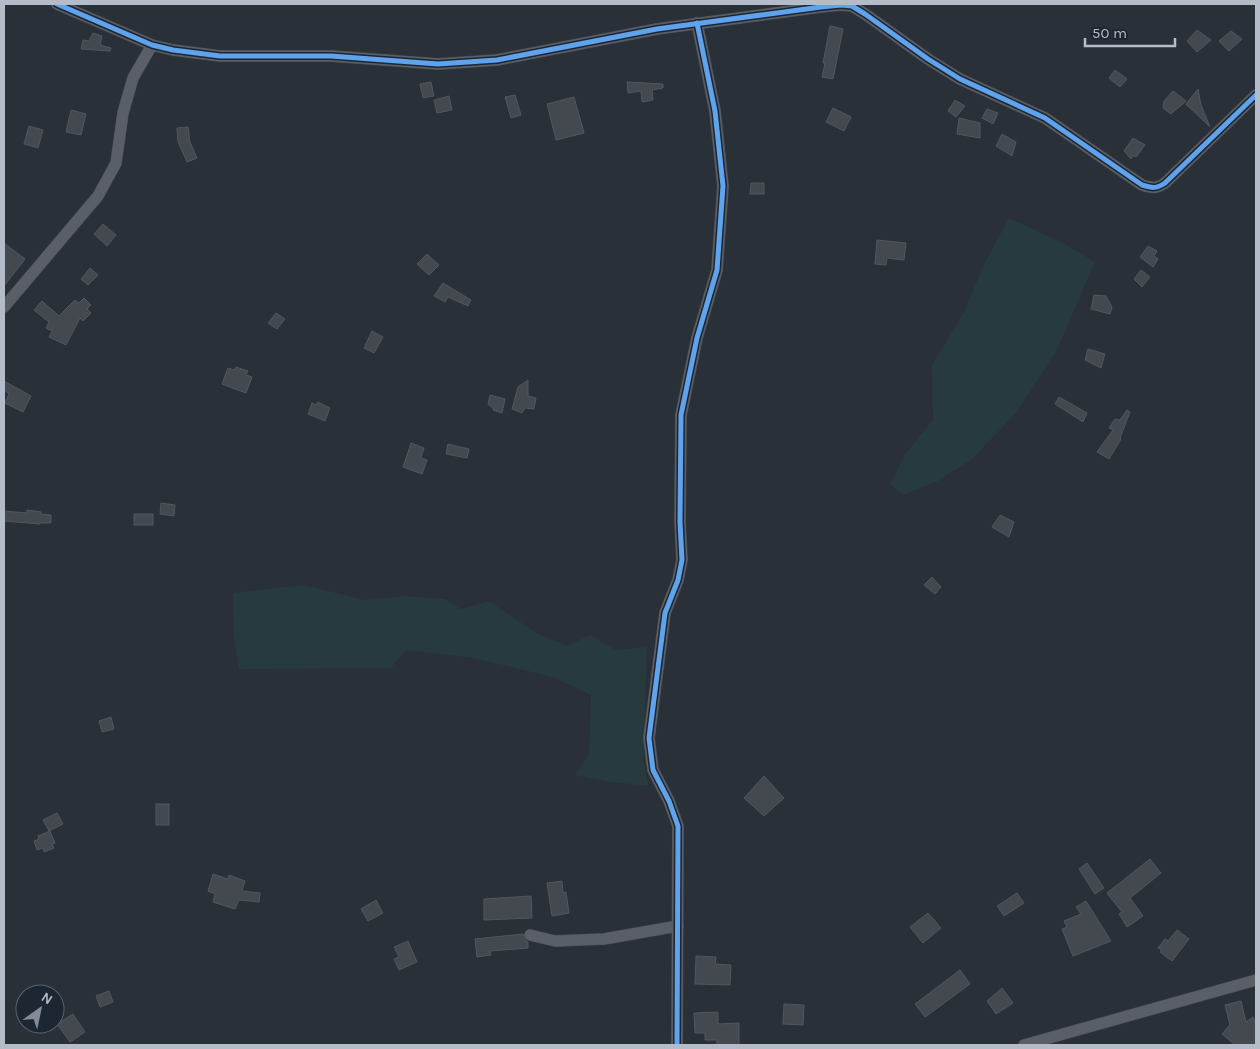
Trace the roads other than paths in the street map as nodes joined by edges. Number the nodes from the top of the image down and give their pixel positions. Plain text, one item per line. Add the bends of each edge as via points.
1 (57, 4) edge
2 (853, 5) edge
3 (698, 23) junction
4 (152, 45) junction
5 (1256, 95) edge
6 (4, 307) edge
7 (678, 926) junction
8 (530, 936) dead end
9 (1256, 980) edge
10 (677, 1045) edge
11 (1024, 1045) edge

1 - 4 street
2 - 3 street
2 - 5 street via 960,79 1045,118 1142,185 1152,188 1159,188 1165,183
3 - 4 street via 496,60 438,64 331,56 220,56
3 - 7 street via 715,111 723,186 718,270 697,338 681,415 682,560 665,613 649,738 653,770 678,826
4 - 6 street via 133,78 123,113 116,163 98,196
7 - 8 street via 604,939 555,941
7 - 10 street
9 - 11 street

